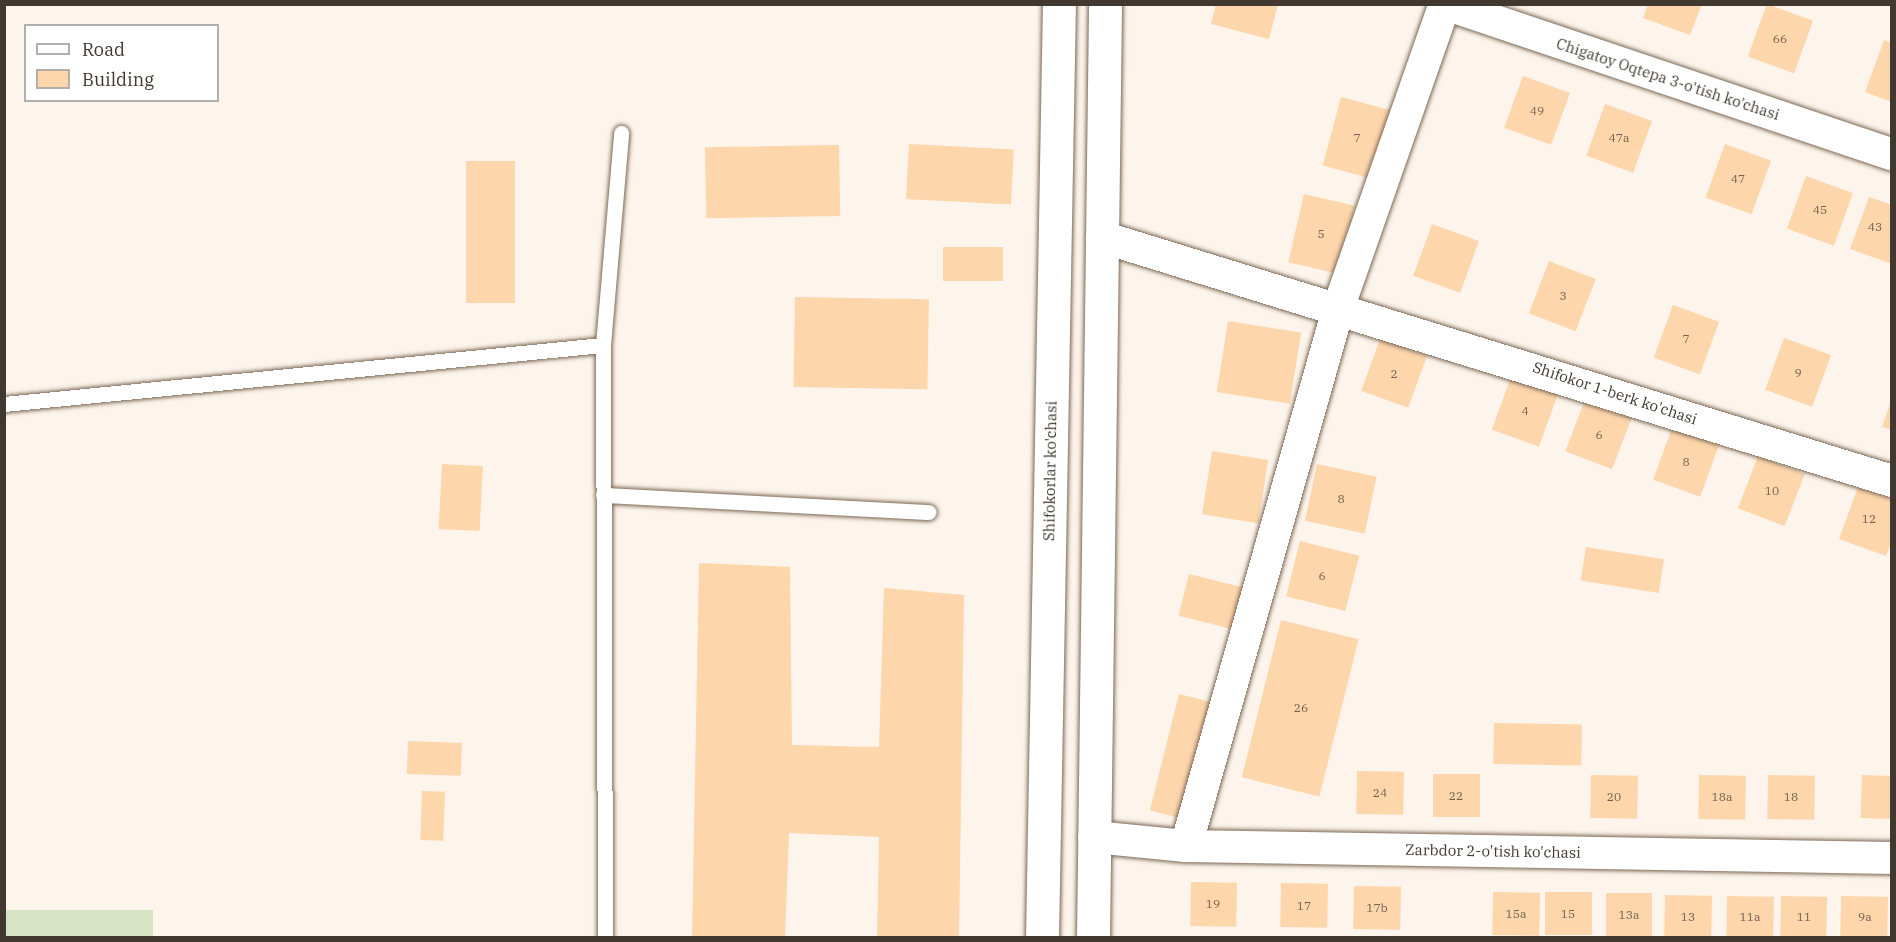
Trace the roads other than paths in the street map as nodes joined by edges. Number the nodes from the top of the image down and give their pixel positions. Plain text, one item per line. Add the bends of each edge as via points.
1 (1059, 4) edge
2 (1105, 4) edge
3 (1445, 4) edge
4 (621, 133) dead end
5 (1892, 154) edge
6 (1102, 237) junction
7 (1339, 306) junction
8 (603, 345) junction
9 (4, 404) edge
10 (1892, 481) edge
11 (603, 495) junction
12 (929, 512) dead end
13 (1094, 837) junction
14 (1186, 846) junction
15 (1892, 858) edge
16 (605, 938) edge
17 (1042, 938) edge
18 (1093, 938) edge

1 - 17 main road, Shifokorlar ko'chasi
2 - 6 main road
3 - 5 street, Chigatoy Oqtepa 3-o'tish ko'chasi
3 - 7 street
4 - 8 lane
6 - 7 street, Shifokor 1-berk ko'chasi
6 - 13 main road
7 - 10 street, Shifokor 1-berk ko'chasi
7 - 14 street
8 - 9 lane
8 - 11 lane
11 - 12 lane
11 - 16 lane
13 - 14 street, Zarbdor 2-o'tish ko'chasi
13 - 18 main road
14 - 15 street, Zarbdor 2-o'tish ko'chasi

